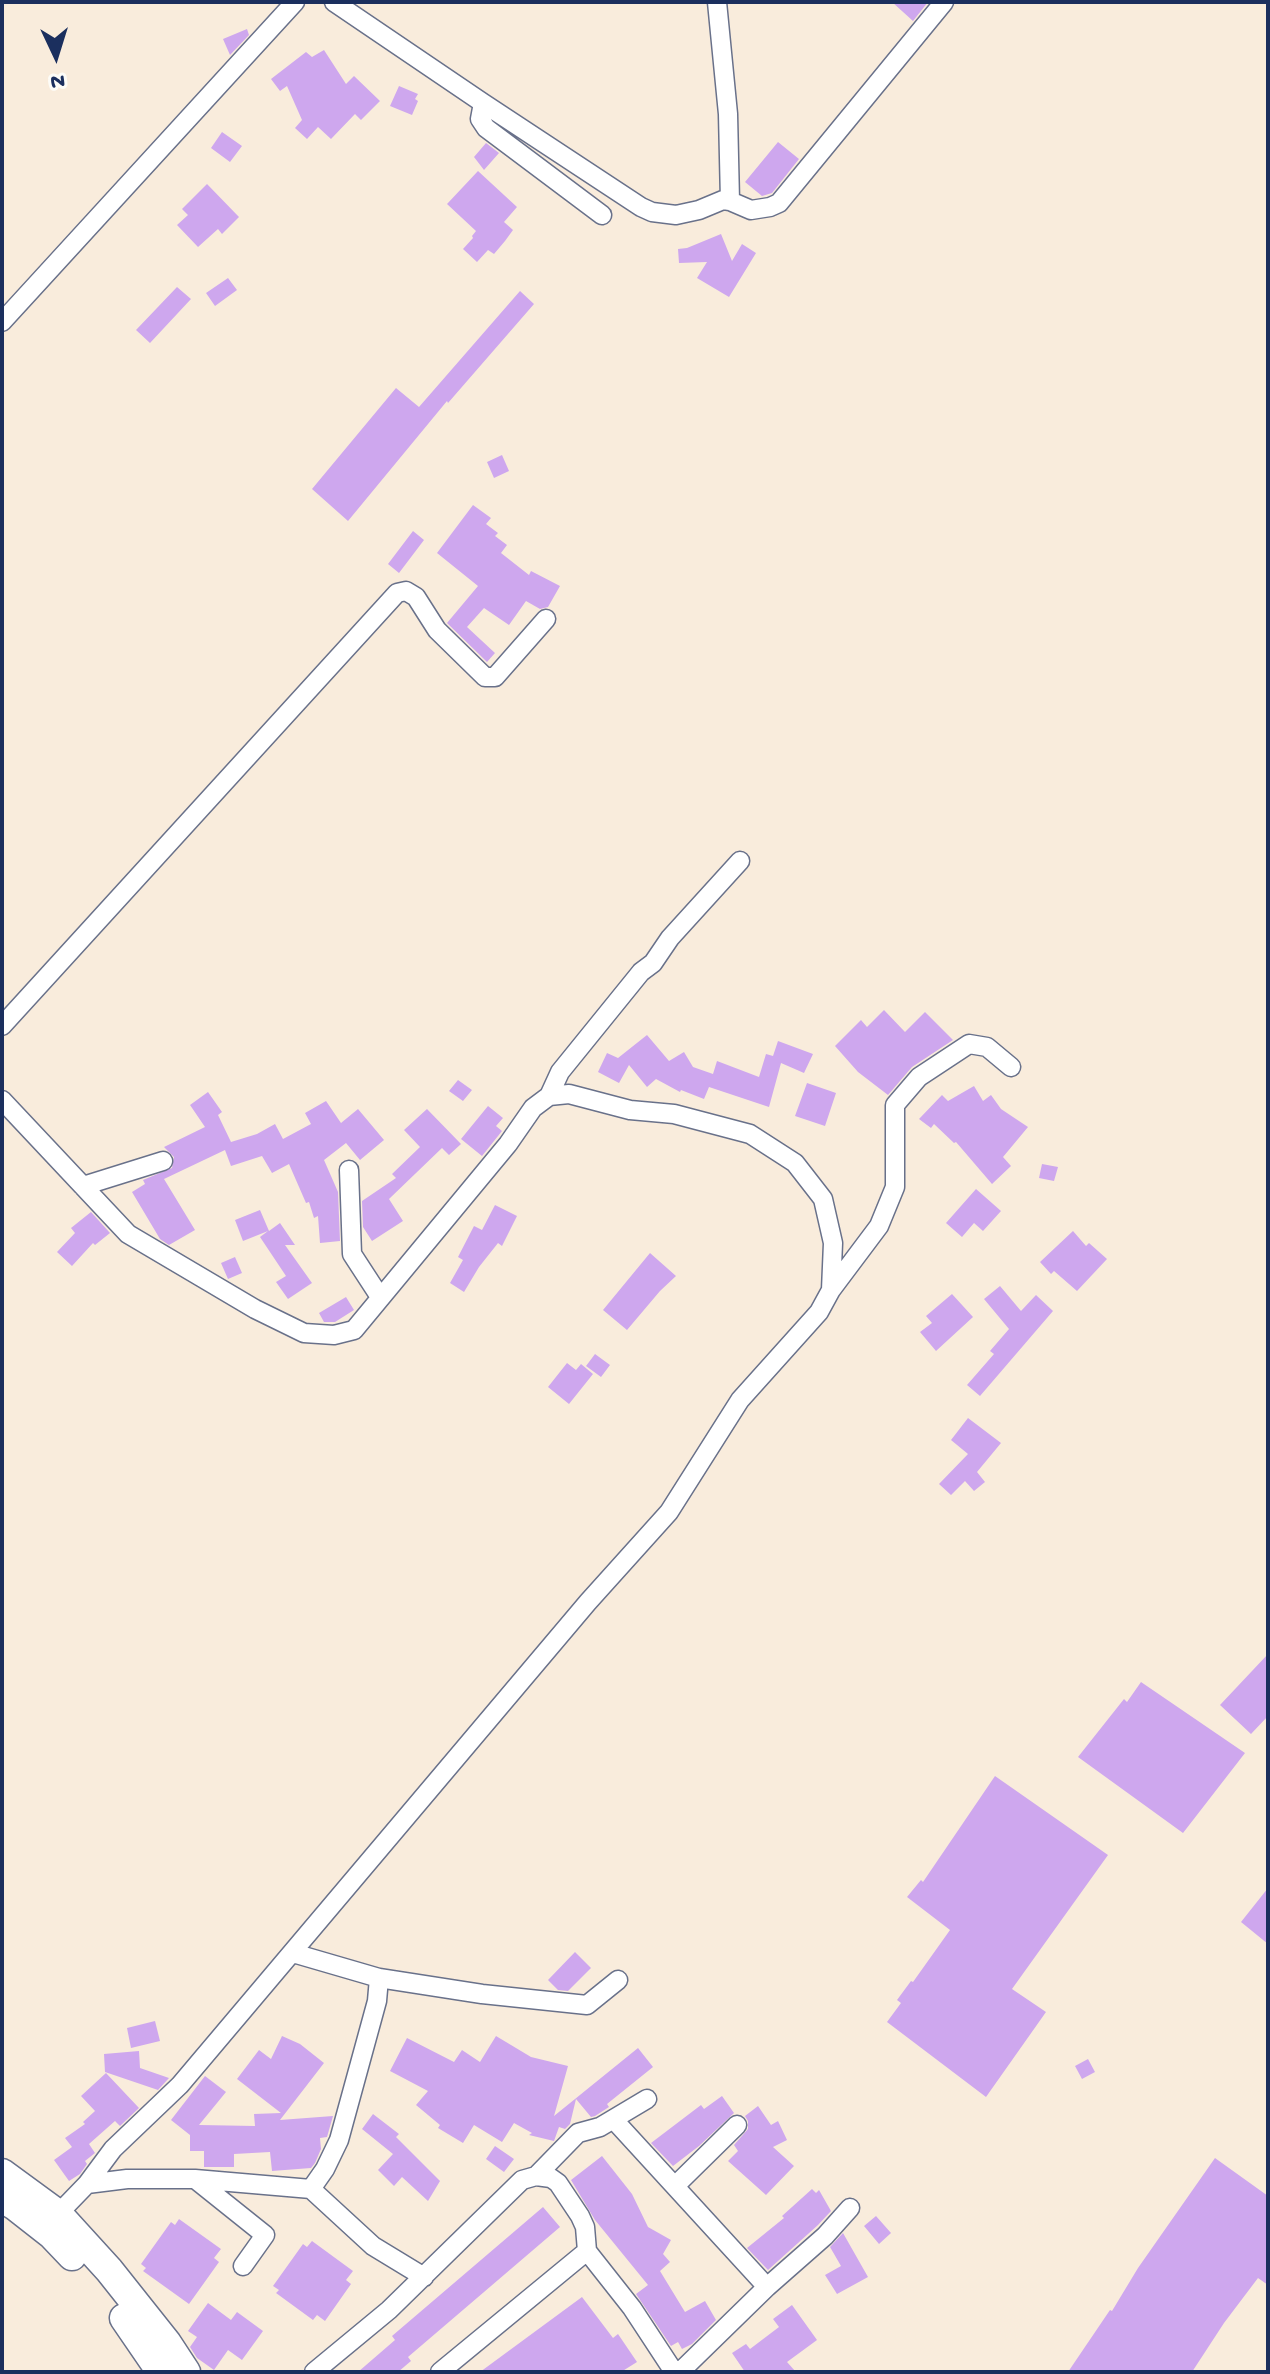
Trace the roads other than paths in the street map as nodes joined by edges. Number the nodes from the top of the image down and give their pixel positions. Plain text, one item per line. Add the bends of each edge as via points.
1 (295, 2) edge
2 (334, 2) edge
3 (717, 2) edge
4 (944, 2) edge
5 (483, 103) junction
6 (730, 201) junction
7 (602, 215) dead end
8 (5, 312) edge
9 (546, 619) dead end
10 (740, 861) dead end
11 (2, 1026) edge
12 (1011, 1067) dead end
13 (549, 1096) junction
14 (2, 1100) edge
15 (163, 1161) dead end
16 (349, 1170) dead end
17 (83, 1186) junction
18 (831, 1290) junction
19 (380, 1297) junction
20 (293, 1953) junction
21 (379, 1978) junction
22 (618, 1980) dead end
23 (647, 2099) dead end
24 (614, 2120) junction
25 (737, 2125) dead end
26 (2, 2173) edge
27 (536, 2176) junction
28 (195, 2179) junction
29 (87, 2184) junction
30 (675, 2186) junction
31 (311, 2189) junction
32 (2, 2198) edge
33 (850, 2208) dead end
34 (58, 2214) junction
35 (587, 2251) junction
36 (243, 2266) dead end
37 (424, 2277) junction
38 (767, 2287) junction
39 (161, 2372) edge
40 (186, 2372) edge
41 (314, 2372) edge
42 (440, 2372) edge
43 (676, 2372) edge

1 - 8 street
2 - 5 street
3 - 6 street
4 - 6 street via 786,197 761,210
5 - 6 street via 641,207 676,215
5 - 7 street via 480,119 486,128
9 - 11 street via 495,677 485,677 437,630 416,597 397,593
10 - 13 street via 641,972 560,1072
12 - 18 street via 987,1047 969,1044 919,1077 895,1105 895,1187 879,1226
13 - 18 street via 569,1094 750,1134 795,1163 823,1199 833,1243
13 - 19 street via 533,1108
14 - 17 street
15 - 17 street
16 - 19 street via 352,1254
17 - 19 street via 128,1234 304,1333 354,1330
18 - 20 street via 819,1312 740,1400 669,1512
20 - 21 street
20 - 29 street
21 - 22 street via 587,2005
21 - 31 street via 339,2140
23 - 24 street
24 - 27 street via 578,2133
24 - 30 street
25 - 30 street
26 - 34 main road
27 - 35 street via 558,2183 585,2227
27 - 37 street via 522,2180
28 - 29 street
28 - 31 street
28 - 36 street via 265,2235
29 - 34 street
30 - 38 street
31 - 37 street via 373,2246
32 - 39 main road via 52,2235 90,2275
33 - 38 street
34 - 40 main road via 109,2270
35 - 42 street
35 - 43 street
37 - 41 street
38 - 43 street

